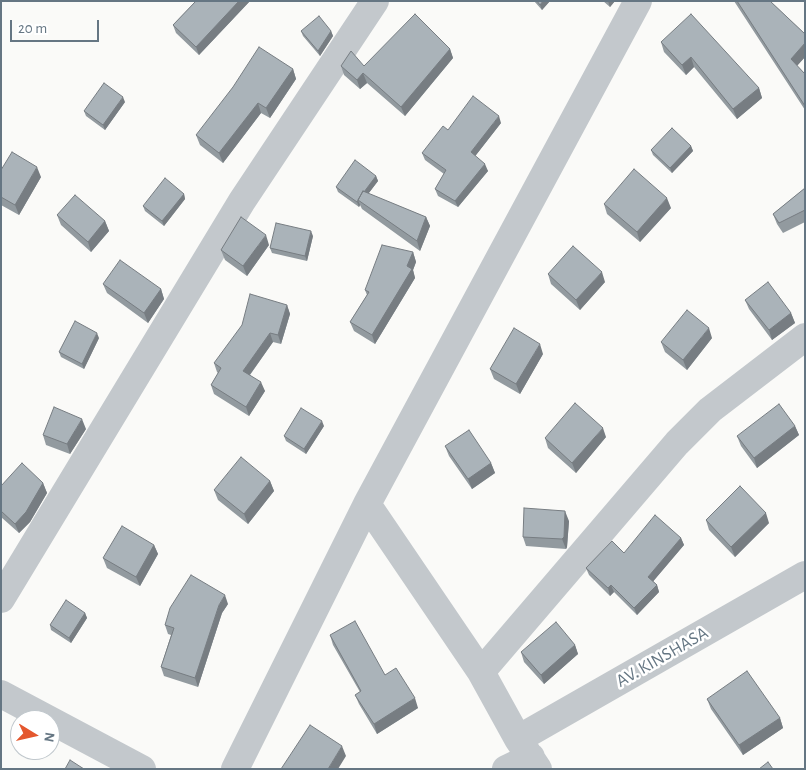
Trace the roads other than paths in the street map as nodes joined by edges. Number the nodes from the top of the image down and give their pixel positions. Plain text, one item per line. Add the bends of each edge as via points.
1 (375, 1) edge
2 (638, 1) edge
3 (805, 337) edge
4 (367, 504) junction
5 (805, 575) edge
6 (1, 599) edge
7 (482, 672) junction
8 (1, 694) edge
9 (529, 755) edge
10 (142, 769) edge
11 (235, 769) edge
12 (506, 769) edge

1 - 6 street via 242,201
2 - 4 street
3 - 7 street via 710,410 677,443
4 - 7 street
4 - 11 street
5 - 9 street, AV. KINSHASA
7 - 9 street
8 - 10 street
9 - 12 street, AV. KINSHASA

